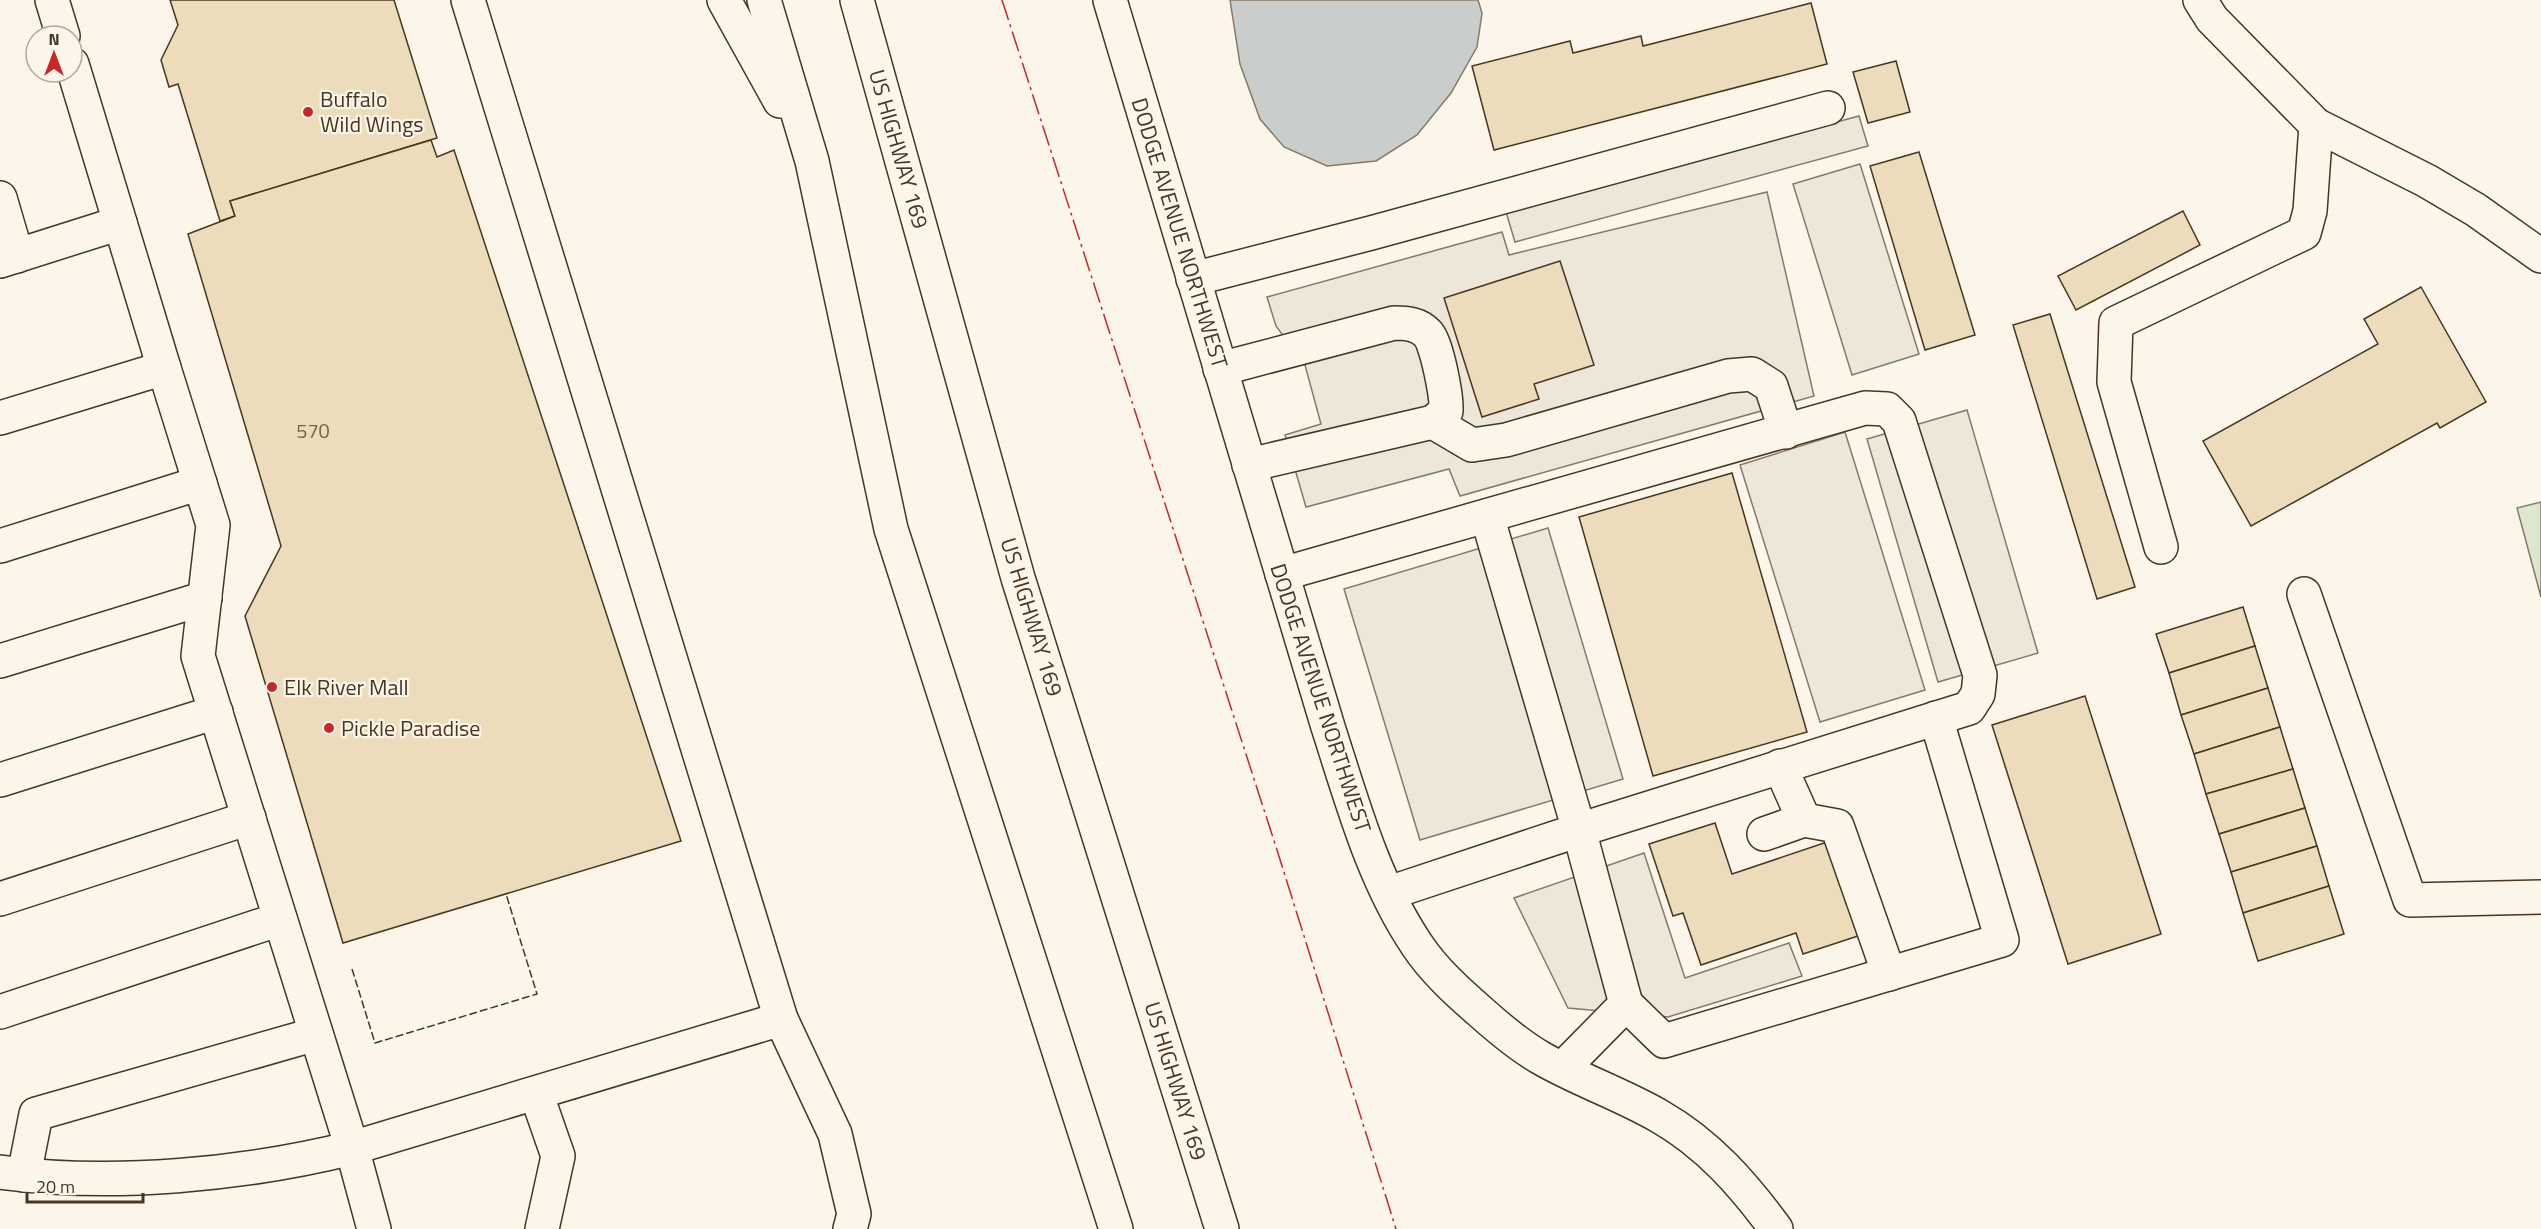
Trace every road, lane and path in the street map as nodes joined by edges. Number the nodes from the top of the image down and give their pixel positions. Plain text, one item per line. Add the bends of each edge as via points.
1 (52, 0) edge
2 (468, 0) edge
3 (724, 0) edge
4 (764, 0) edge
5 (857, 0) edge
6 (872, 0) edge
7 (1110, 0) edge
8 (2200, 0) edge
9 (59, 24) edge
10 (78, 84) edge
11 (1828, 108) dead end
12 (890, 116) junction
13 (2316, 124) junction
14 (812, 160) junction
15 (0, 198) edge
16 (120, 223) junction
17 (2541, 256) edge
18 (8, 258) edge
19 (1193, 279) junction
20 (164, 368) junction
21 (1220, 369) junction
22 (0, 418) edge
23 (1433, 422) junction
24 (1786, 432) junction
25 (1249, 465) junction
26 (200, 483) junction
27 (1486, 516) junction
28 (0, 546) edge
29 (2160, 548) dead end
30 (1281, 574) junction
31 (2304, 594) dead end
32 (205, 598) junction
33 (0, 661) edge
34 (216, 712) junction
35 (1936, 718) junction
36 (1780, 766) junction
37 (0, 780) edge
38 (249, 818) junction
39 (1804, 820) junction
40 (1579, 830) junction
41 (1764, 834) dead end
42 (1389, 893) junction
43 (2541, 897) edge
44 (0, 898) edge
45 (280, 919) junction
46 (1889, 974) junction
47 (1626, 1004) junction
48 (0, 1012) edge
49 (781, 1019) junction
50 (316, 1034) junction
51 (1563, 1068) junction
52 (536, 1093) junction
53 (352, 1149) junction
54 (12, 1173) edge
55 (374, 1229) edge
56 (542, 1229) edge
57 (850, 1229) edge
58 (1116, 1229) edge
59 (1221, 1229) edge
60 (1776, 1229) edge

1 - 9 main road
2 - 49 main road
3 - 14 main road
4 - 14 main road
5 - 12 main road, US HIGHWAY 169
6 - 12 main road
7 - 19 main road, DODGE AVENUE NORTHWEST
8 - 13 main road via 2212,19
10 - 16 main road
11 - 19 main road
12 - 59 main road, US HIGHWAY 169 via 1018,578
13 - 17 main road via 2427,181
13 - 29 main road via 2310,211 2304,233 2116,323 2114,382
14 - 58 main road via 891,530
15 - 18 main road
16 - 18 main road
16 - 20 main road
19 - 21 main road, DODGE AVENUE NORTHWEST
20 - 22 main road
20 - 26 main road
21 - 23 main road via 1394,322 1413,324 1429,335 1447,395 1446,411
21 - 25 main road, DODGE AVENUE NORTHWEST
23 - 24 main road via 1472,445 1506,440 1728,376 1752,374 1771,386
23 - 25 main road
24 - 27 main road
24 - 35 main road via 1865,408 1887,409 1899,421 1980,675 1978,694 1969,708
25 - 30 main road, DODGE AVENUE NORTHWEST
26 - 28 main road
26 - 32 main road via 213,525
27 - 30 main road
27 - 40 main road
30 - 42 main road, DODGE AVENUE NORTHWEST via 1360,828
31 - 43 main road via 2410,900
32 - 33 main road
32 - 34 main road via 198,656
34 - 37 main road
34 - 38 main road
35 - 36 main road
35 - 46 main road via 2002,940
36 - 39 main road
36 - 40 main road
38 - 44 main road
38 - 45 main road
39 - 41 main road
39 - 46 main road via 1837,826
40 - 42 main road
40 - 47 main road
42 - 51 main road, DODGE AVENUE NORTHWEST via 1418,946 1458,992 1504,1032
45 - 48 main road
45 - 50 main road
46 - 47 main road via 1664,1041
47 - 51 main road
49 - 52 main road
49 - 57 main road via 835,1134 854,1214
50 - 53 main road
50 - 54 main road via 36,1114
51 - 60 main road, DODGE AVENUE NORTHWEST via 1660,1116 1707,1150 1748,1190
52 - 53 main road
52 - 56 main road via 558,1156
53 - 54 main road via 296,1162 209,1172 105,1178
53 - 55 main road

